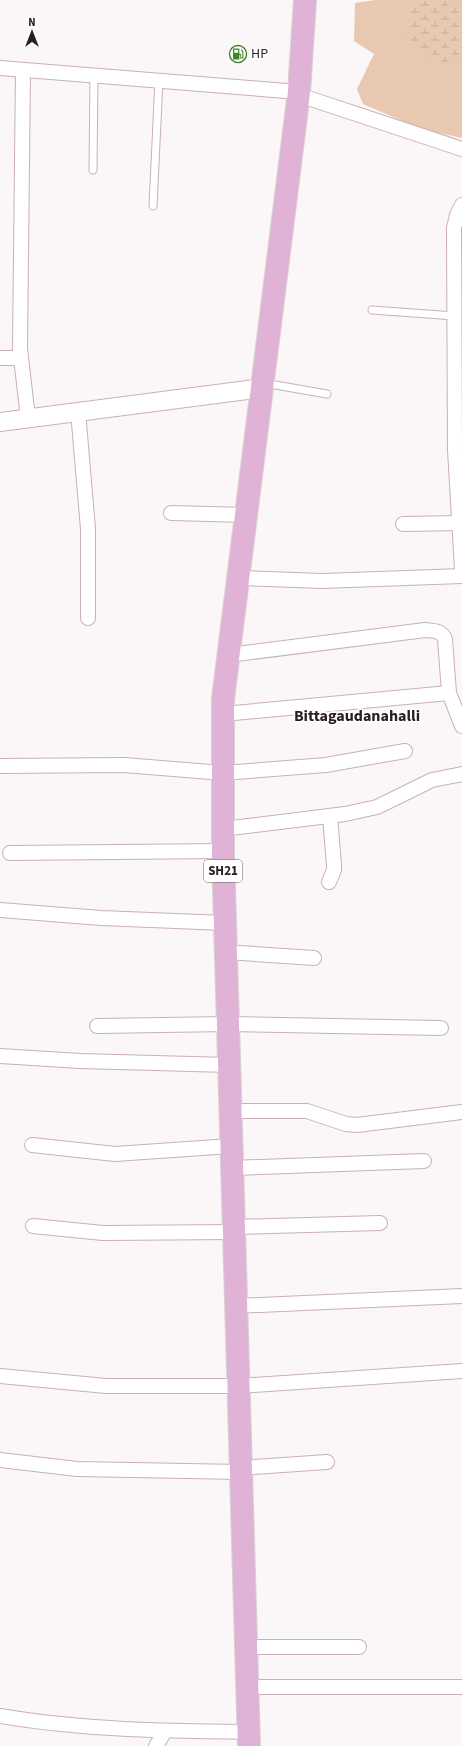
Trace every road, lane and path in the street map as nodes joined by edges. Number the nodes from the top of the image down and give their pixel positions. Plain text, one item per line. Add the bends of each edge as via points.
1 (305, 0) edge
2 (0, 68) edge
3 (24, 70) junction
4 (94, 76) junction
5 (158, 80) junction
6 (299, 93) junction
7 (462, 149) edge
8 (92, 170) dead end
9 (462, 205) edge
10 (153, 206) dead end
11 (372, 310) dead end
12 (455, 316) junction
13 (0, 358) edge
14 (20, 358) junction
15 (263, 385) junction
16 (327, 394) dead end
17 (78, 411) junction
18 (28, 418) junction
19 (0, 422) edge
20 (171, 513) dead end
21 (247, 515) junction
22 (461, 523) edge
23 (403, 524) dead end
24 (462, 569) edge
25 (462, 576) edge
26 (239, 578) junction
27 (88, 618) dead end
28 (229, 655) junction
29 (449, 693) junction
30 (223, 714) junction
31 (462, 726) edge
32 (405, 751) dead end
33 (0, 766) edge
34 (223, 773) junction
35 (462, 774) edge
36 (330, 816) junction
37 (223, 829) junction
38 (223, 851) junction
39 (10, 853) dead end
40 (329, 882) dead end
41 (0, 910) edge
42 (225, 923) junction
43 (226, 952) junction
44 (314, 958) dead end
45 (228, 1024) junction
46 (97, 1026) dead end
47 (441, 1028) dead end
48 (0, 1056) edge
49 (229, 1065) junction
50 (230, 1111) junction
51 (462, 1112) edge
52 (32, 1145) dead end
53 (231, 1146) junction
54 (424, 1160) dead end
55 (232, 1168) junction
56 (380, 1223) dead end
57 (33, 1226) dead end
58 (234, 1229) junction
59 (462, 1296) edge
60 (236, 1306) junction
61 (462, 1371) edge
62 (0, 1376) edge
63 (238, 1386) junction
64 (0, 1460) edge
65 (327, 1462) dead end
66 (240, 1470) junction
67 (246, 1647) junction
68 (359, 1647) dead end
69 (247, 1687) junction
70 (462, 1687) edge
71 (0, 1716) edge
72 (165, 1731) junction
73 (248, 1739) edge
74 (156, 1746) edge

1 - 6 main road, SH21
2 - 3 street
3 - 4 street
3 - 14 street
4 - 5 street
4 - 8 lane
5 - 6 street
5 - 10 lane
6 - 7 street
6 - 15 main road, SH21
9 - 12 street via 454,228
11 - 12 lane
12 - 22 street via 455,450
13 - 14 street
14 - 18 street
15 - 16 lane
15 - 17 street
15 - 21 main road, SH21
17 - 18 street
17 - 27 street via 88,529
18 - 19 street
20 - 21 street
21 - 26 main road, SH21
22 - 23 street
22 - 24 street
25 - 26 street via 322,581
26 - 28 main road, SH21
28 - 29 street via 425,630 436,631 443,634 445,639
28 - 30 main road, SH21
29 - 30 street
29 - 31 street
30 - 34 main road, SH21
32 - 34 street via 326,764
33 - 34 street via 124,765
34 - 37 main road, SH21
35 - 36 street via 432,780 377,807
36 - 37 street
36 - 40 street via 334,870
37 - 38 main road, SH21
38 - 39 street
38 - 42 main road, SH21
41 - 42 street via 101,918
42 - 43 main road, SH21
43 - 44 street
43 - 45 main road, SH21
45 - 46 street
45 - 47 street
45 - 49 main road, SH21
48 - 49 street
49 - 50 main road, SH21
50 - 51 street via 307,1110 346,1124 357,1125
50 - 53 main road, SH21
52 - 53 street via 115,1154
53 - 55 main road, SH21
54 - 55 street
55 - 58 main road, SH21
56 - 58 street
57 - 58 street via 103,1233
58 - 60 main road, SH21
59 - 60 street
60 - 63 main road, SH21
61 - 63 street
62 - 63 street via 106,1386
63 - 66 main road, SH21
64 - 66 street via 77,1470
65 - 66 street
66 - 67 main road, SH21
67 - 68 street
67 - 69 main road, SH21
69 - 70 street
69 - 73 main road, SH21
71 - 72 street via 46,1724
72 - 73 street
72 - 74 street

